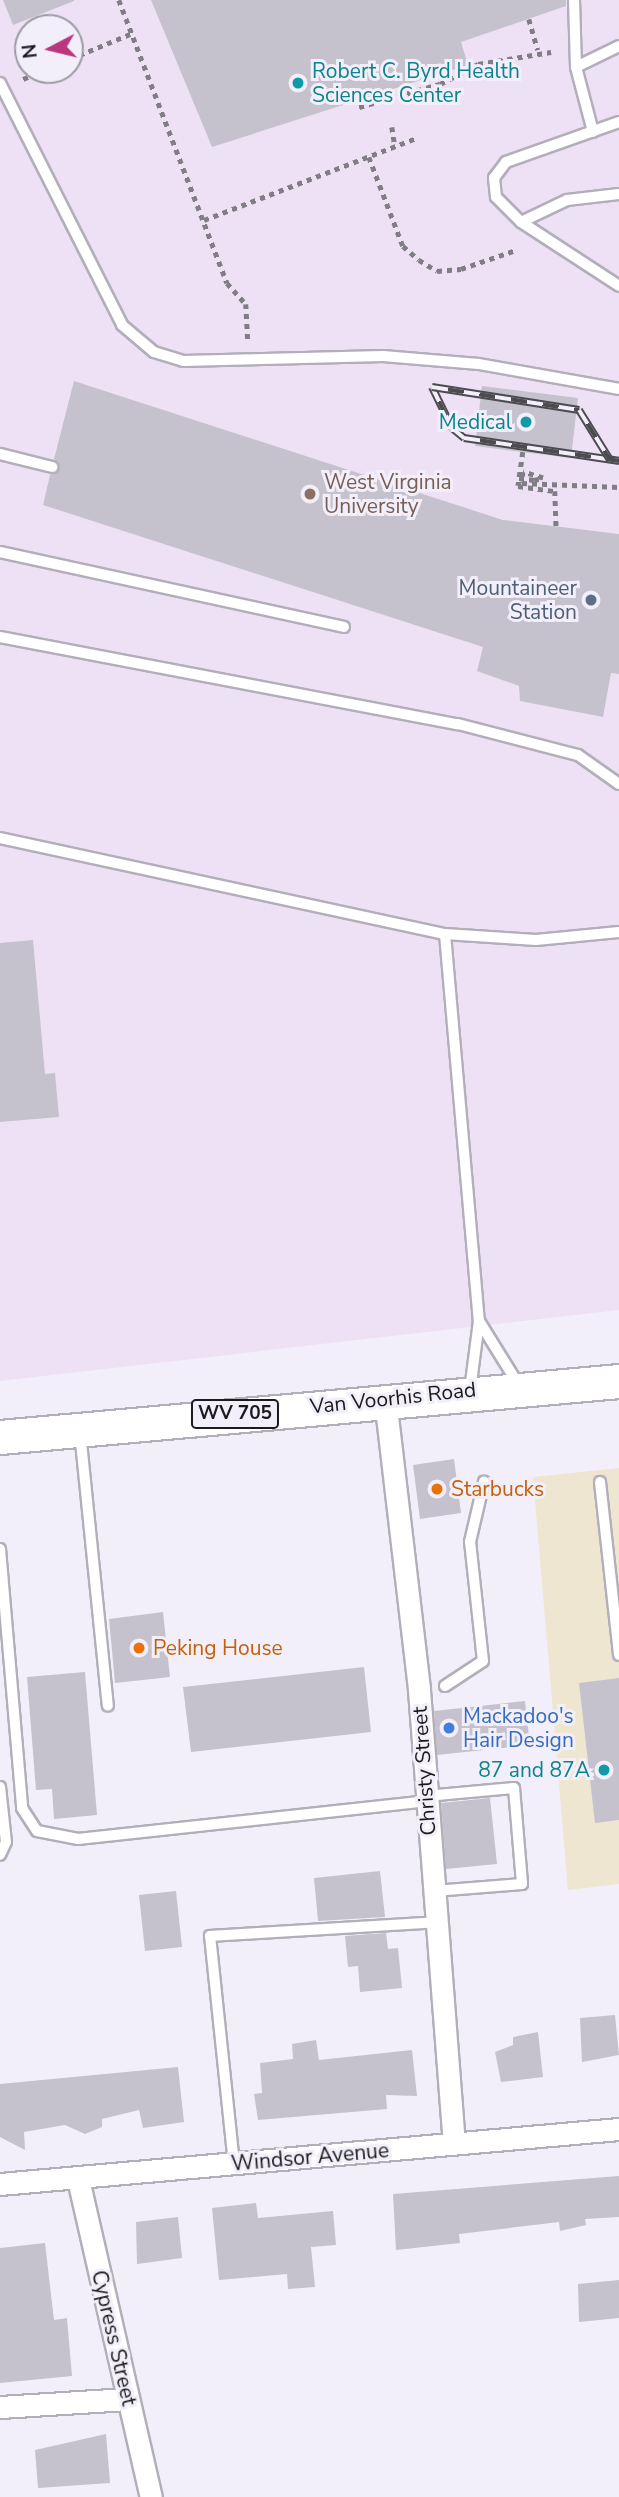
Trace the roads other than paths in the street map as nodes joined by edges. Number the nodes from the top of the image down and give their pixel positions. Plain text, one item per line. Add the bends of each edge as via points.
1 (574, 0) edge
2 (619, 46) edge
3 (576, 67) junction
4 (0, 83) edge
5 (619, 122) edge
6 (593, 132) junction
7 (619, 194) edge
8 (521, 222) junction
9 (619, 286) edge
10 (619, 389) edge
11 (0, 454) edge
12 (52, 467) dead end
13 (0, 552) edge
14 (344, 627) dead end
15 (0, 637) edge
16 (619, 784) edge
17 (0, 838) edge
18 (619, 932) edge
19 (445, 934) junction
20 (479, 1321) junction
21 (619, 1381) edge
22 (520, 1387) junction
23 (470, 1390) junction
24 (386, 1399) junction
25 (79, 1429) junction
26 (0, 1437) edge
27 (484, 1482) dead end
28 (600, 1482) dead end
29 (0, 1549) edge
30 (619, 1655) edge
31 (445, 1686) dead end
32 (108, 1706) dead end
33 (0, 1787) edge
34 (426, 1798) junction
35 (0, 1855) edge
36 (434, 1891) junction
37 (436, 1922) junction
38 (619, 2129) edge
39 (454, 2143) junction
40 (234, 2164) junction
41 (78, 2179) junction
42 (0, 2184) edge
43 (127, 2399) junction
44 (0, 2407) edge
45 (151, 2497) edge

1 - 3 lane
2 - 3 lane
3 - 6 lane
4 - 10 lane via 122,325 136,343 183,361 335,354 465,363
5 - 6 lane
6 - 8 lane via 506,162 494,178 496,197
7 - 8 lane via 567,200
8 - 9 lane
11 - 12 lane
13 - 14 lane
15 - 16 lane via 457,724 578,755
17 - 19 lane
18 - 19 lane via 536,940
19 - 20 lane
20 - 22 lane
20 - 23 lane
21 - 22 main road, Van Voorhis Road / WV 705
22 - 23 main road, Van Voorhis Road / WV 705
23 - 24 main road, Van Voorhis Road / WV 705
24 - 25 main road, Van Voorhis Road / WV 705
24 - 34 street, Christy Street
25 - 26 main road, Van Voorhis Road / WV 705
25 - 32 lane
27 - 31 lane via 470,1542 482,1661
28 - 30 lane
29 - 34 lane via 22,1808 37,1831 78,1839
33 - 35 lane via 6,1842
34 - 36 street, Christy Street
34 - 36 lane via 514,1788 523,1884
36 - 37 street, Christy Street
37 - 39 street, Christy Street
37 - 40 lane via 210,1936
38 - 39 street, Windsor Avenue
39 - 40 street, Windsor Avenue
40 - 41 street, Windsor Avenue
41 - 42 street, Windsor Avenue
41 - 43 street, Cypress Street
43 - 44 street
43 - 45 street, Cypress Street

